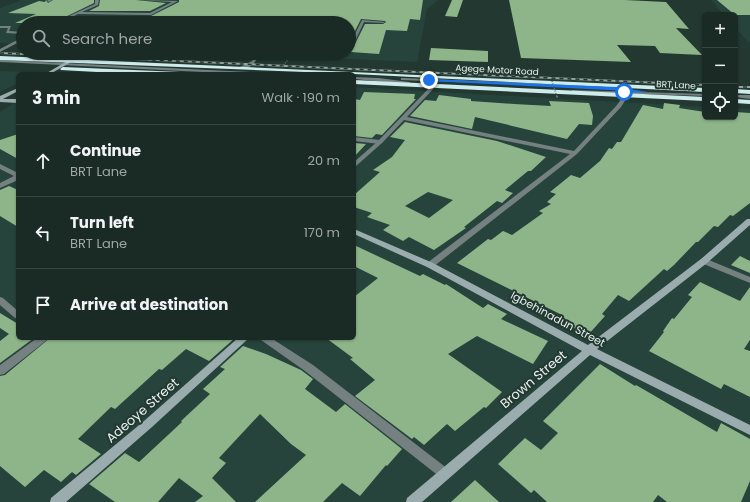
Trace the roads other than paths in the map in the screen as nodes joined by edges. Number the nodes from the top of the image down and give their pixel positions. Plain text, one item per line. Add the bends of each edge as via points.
1 (97, 0) edge
2 (139, 0) edge
3 (78, 13) junction
4 (71, 16) edge
5 (382, 22) dead end
6 (0, 26) edge
7 (16, 33) edge
8 (356, 35) edge
9 (16, 42) edge
10 (0, 51) edge
11 (0, 59) edge
12 (16, 60) edge
13 (23, 60) edge
14 (255, 60) edge
15 (68, 62) junction
16 (0, 66) edge
17 (56, 68) junction
18 (242, 68) junction
19 (50, 72) edge
20 (139, 72) edge
21 (237, 72) edge
22 (326, 72) edge
23 (356, 73) edge
24 (356, 78) edge
25 (356, 82) edge
26 (433, 87) junction
27 (16, 90) edge
28 (702, 90) edge
29 (738, 91) edge
30 (750, 92) edge
31 (702, 94) edge
32 (626, 96) junction
33 (738, 96) edge
34 (750, 97) edge
35 (0, 99) edge
36 (702, 99) edge
37 (16, 101) edge
38 (738, 101) edge
39 (750, 102) edge
40 (404, 118) junction
41 (356, 138) edge
42 (380, 142) junction
43 (575, 153) junction
44 (356, 163) edge
45 (0, 166) edge
46 (16, 175) edge
47 (16, 177) edge
48 (0, 186) edge
49 (750, 221) edge
50 (356, 232) edge
51 (704, 261) junction
52 (430, 265) junction
53 (750, 280) edge
54 (0, 300) edge
55 (16, 314) edge
56 (41, 340) edge
57 (242, 340) edge
58 (267, 340) edge
59 (589, 350) junction
60 (0, 370) edge
61 (750, 430) edge
62 (444, 473) junction
63 (56, 502) edge
64 (412, 502) edge

1 - 3 street via 97,4
2 - 3 street via 176,1 151,14
3 - 4 street
5 - 8 street via 363,21
6 - 7 street via 10,27 7,32
9 - 10 street
11 - 12 highway, Agege Motor Road
13 - 15 highway, Agege Motor Road
14 - 18 street
15 - 17 street
15 - 18 highway, Agege Motor Road
15 - 21 street
16 - 17 highway
17 - 19 street
17 - 20 highway
18 - 22 highway, Agege Motor Road
23 - 28 highway, Agege Motor Road
24 - 31 street, BRT Lane via 433,85
25 - 26 highway, Agege Motor Road
26 - 32 highway, Agege Motor Road
26 - 40 street
27 - 35 street
29 - 30 highway
32 - 36 highway, Agege Motor Road
32 - 43 street
33 - 34 street
35 - 37 street
38 - 39 highway
40 - 42 street
40 - 43 street
41 - 42 street
42 - 44 street
43 - 52 street
45 - 46 street
47 - 48 street
49 - 51 street, Brown Street
50 - 52 street, Igbehinadun Street
51 - 53 street
51 - 59 street, Brown Street
52 - 59 street, Igbehinadun Street
54 - 55 street
56 - 60 street
57 - 63 street, Adeoye Street via 160,414
58 - 62 street via 309,368
59 - 61 street, Igbehinadun Street
59 - 62 street, Brown Street
62 - 64 street, Brown Street

